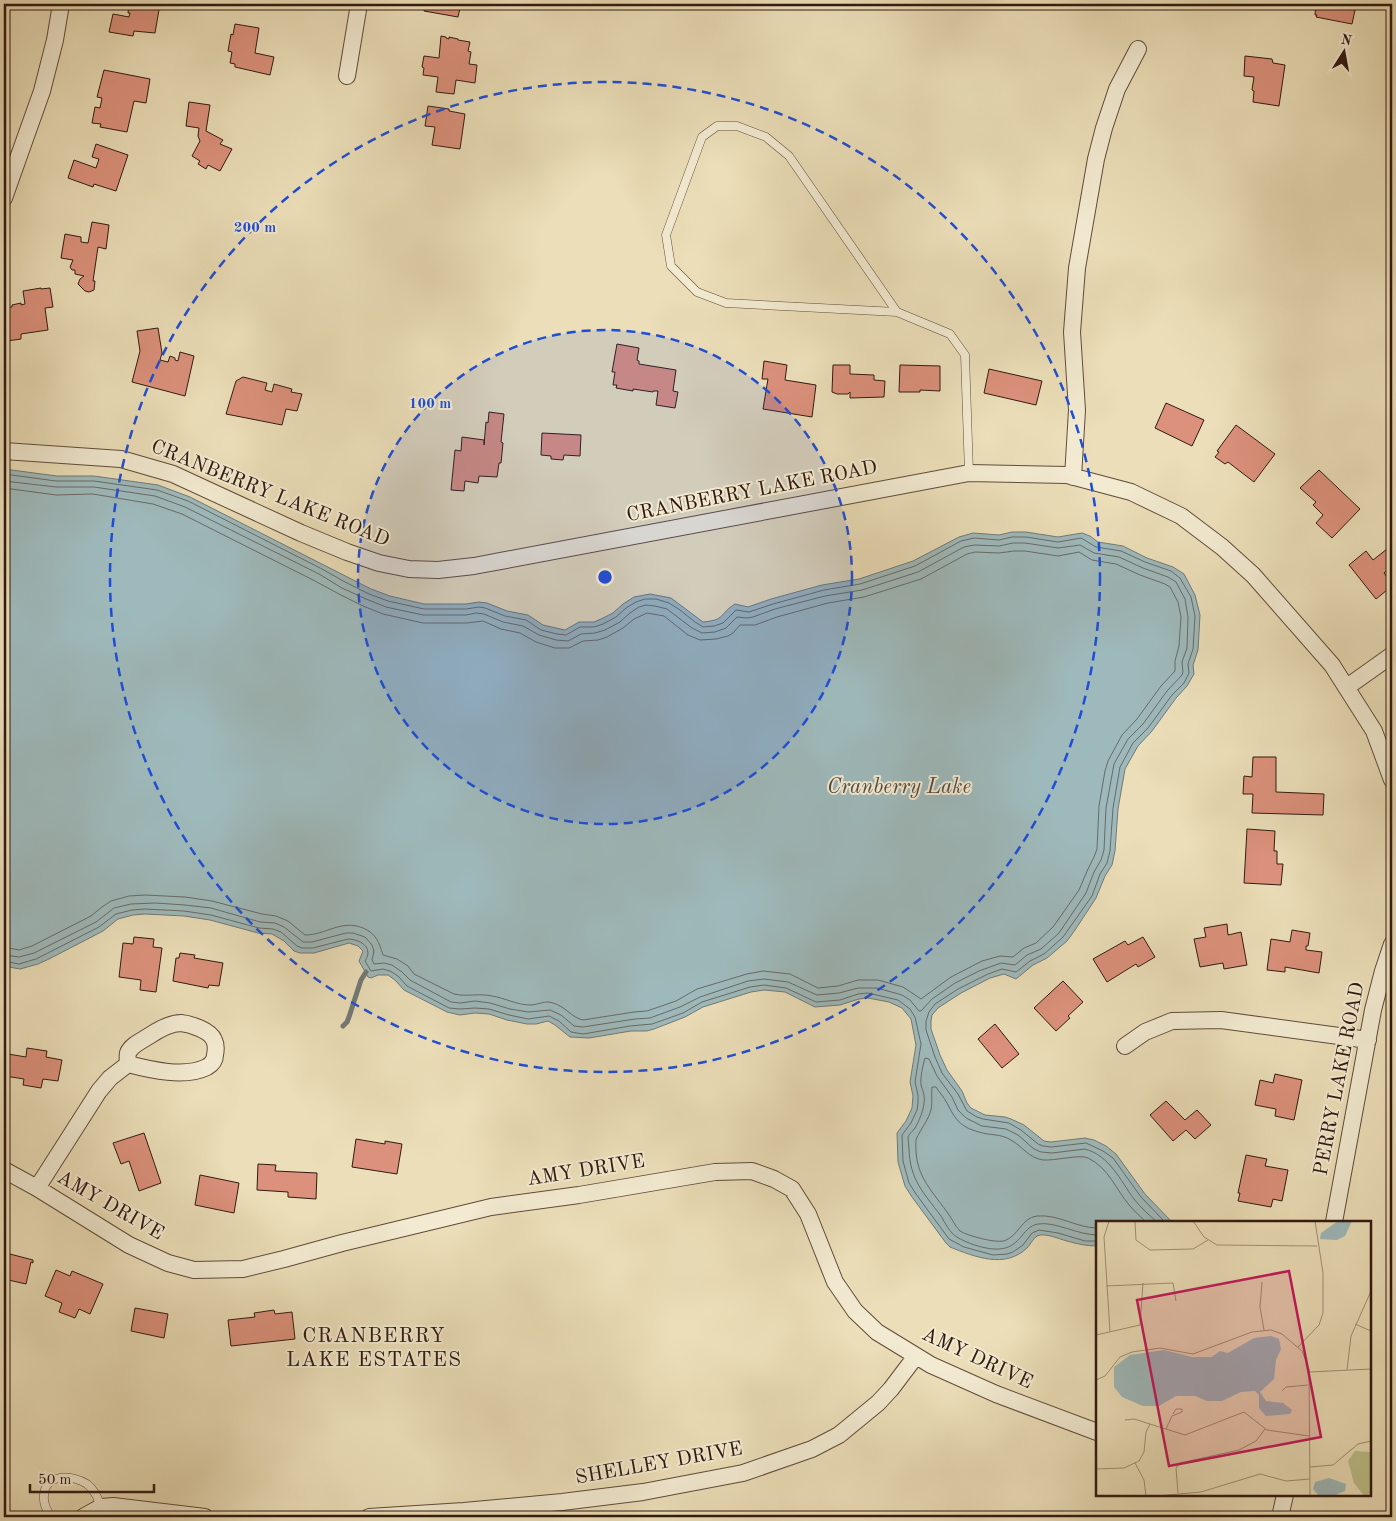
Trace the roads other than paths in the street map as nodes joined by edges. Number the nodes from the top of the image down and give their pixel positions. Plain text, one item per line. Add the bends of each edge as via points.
1 (61, 4) edge
2 (359, 4) edge
3 (1138, 49) dead end
4 (347, 76) dead end
5 (4, 198) edge
6 (897, 312) junction
7 (4, 450) edge
8 (969, 473) junction
9 (1072, 476) junction
10 (1392, 655) edge
11 (1347, 688) junction
12 (1392, 780) edge
13 (1392, 944) edge
14 (1368, 1040) junction
15 (1125, 1046) dead end
16 (128, 1064) junction
17 (4, 1170) edge
18 (37, 1188) junction
19 (1334, 1221) edge
20 (916, 1356) junction
21 (1096, 1432) edge
22 (1285, 1496) edge
23 (102, 1507) junction
24 (51, 1517) edge
25 (83, 1517) edge
26 (205, 1517) edge
27 (369, 1517) edge
28 (1280, 1517) edge

1 - 5 street via 42,91
2 - 4 street
3 - 9 street via 1117,89 1107,119 1096,159 1077,268 1072,332 1077,410
6 - 6 lane via 726,304 697,292 671,266 666,235 702,137 717,126 737,126 766,137 788,156
6 - 8 lane via 950,334 965,355
7 - 8 street, CRANBERRY LAKE ROAD via 121,458 173,474 347,552 409,569 438,570 474,566
8 - 9 street, CRANBERRY LAKE ROAD
9 - 11 street, CRANBERRY LAKE ROAD via 1132,492 1181,516 1222,547 1291,617
10 - 11 street
11 - 12 street, CRANBERRY LAKE ROAD via 1374,731
13 - 14 street, PERRY LAKE ROAD
14 - 15 street via 1221,1020 1172,1021 1145,1032
14 - 19 street, PERRY LAKE ROAD
16 - 16 street via 128,1052 134,1046 179,1023 192,1025 214,1038 215,1060 197,1070 166,1071
16 - 18 street via 99,1091
17 - 18 street, AMY DRIVE
18 - 20 street, AMY DRIVE via 128,1245 168,1263 194,1270 242,1269 491,1207 715,1172 752,1171 792,1189 808,1214 835,1282 855,1311 877,1332
20 - 21 street, AMY DRIVE via 996,1394
20 - 27 street, SHELLEY DRIVE via 878,1403 839,1435 812,1449 744,1473 644,1492 562,1502
22 - 28 street
23 - 24 lane via 87,1484 63,1477 52,1480 44,1494
23 - 25 street
23 - 26 street

